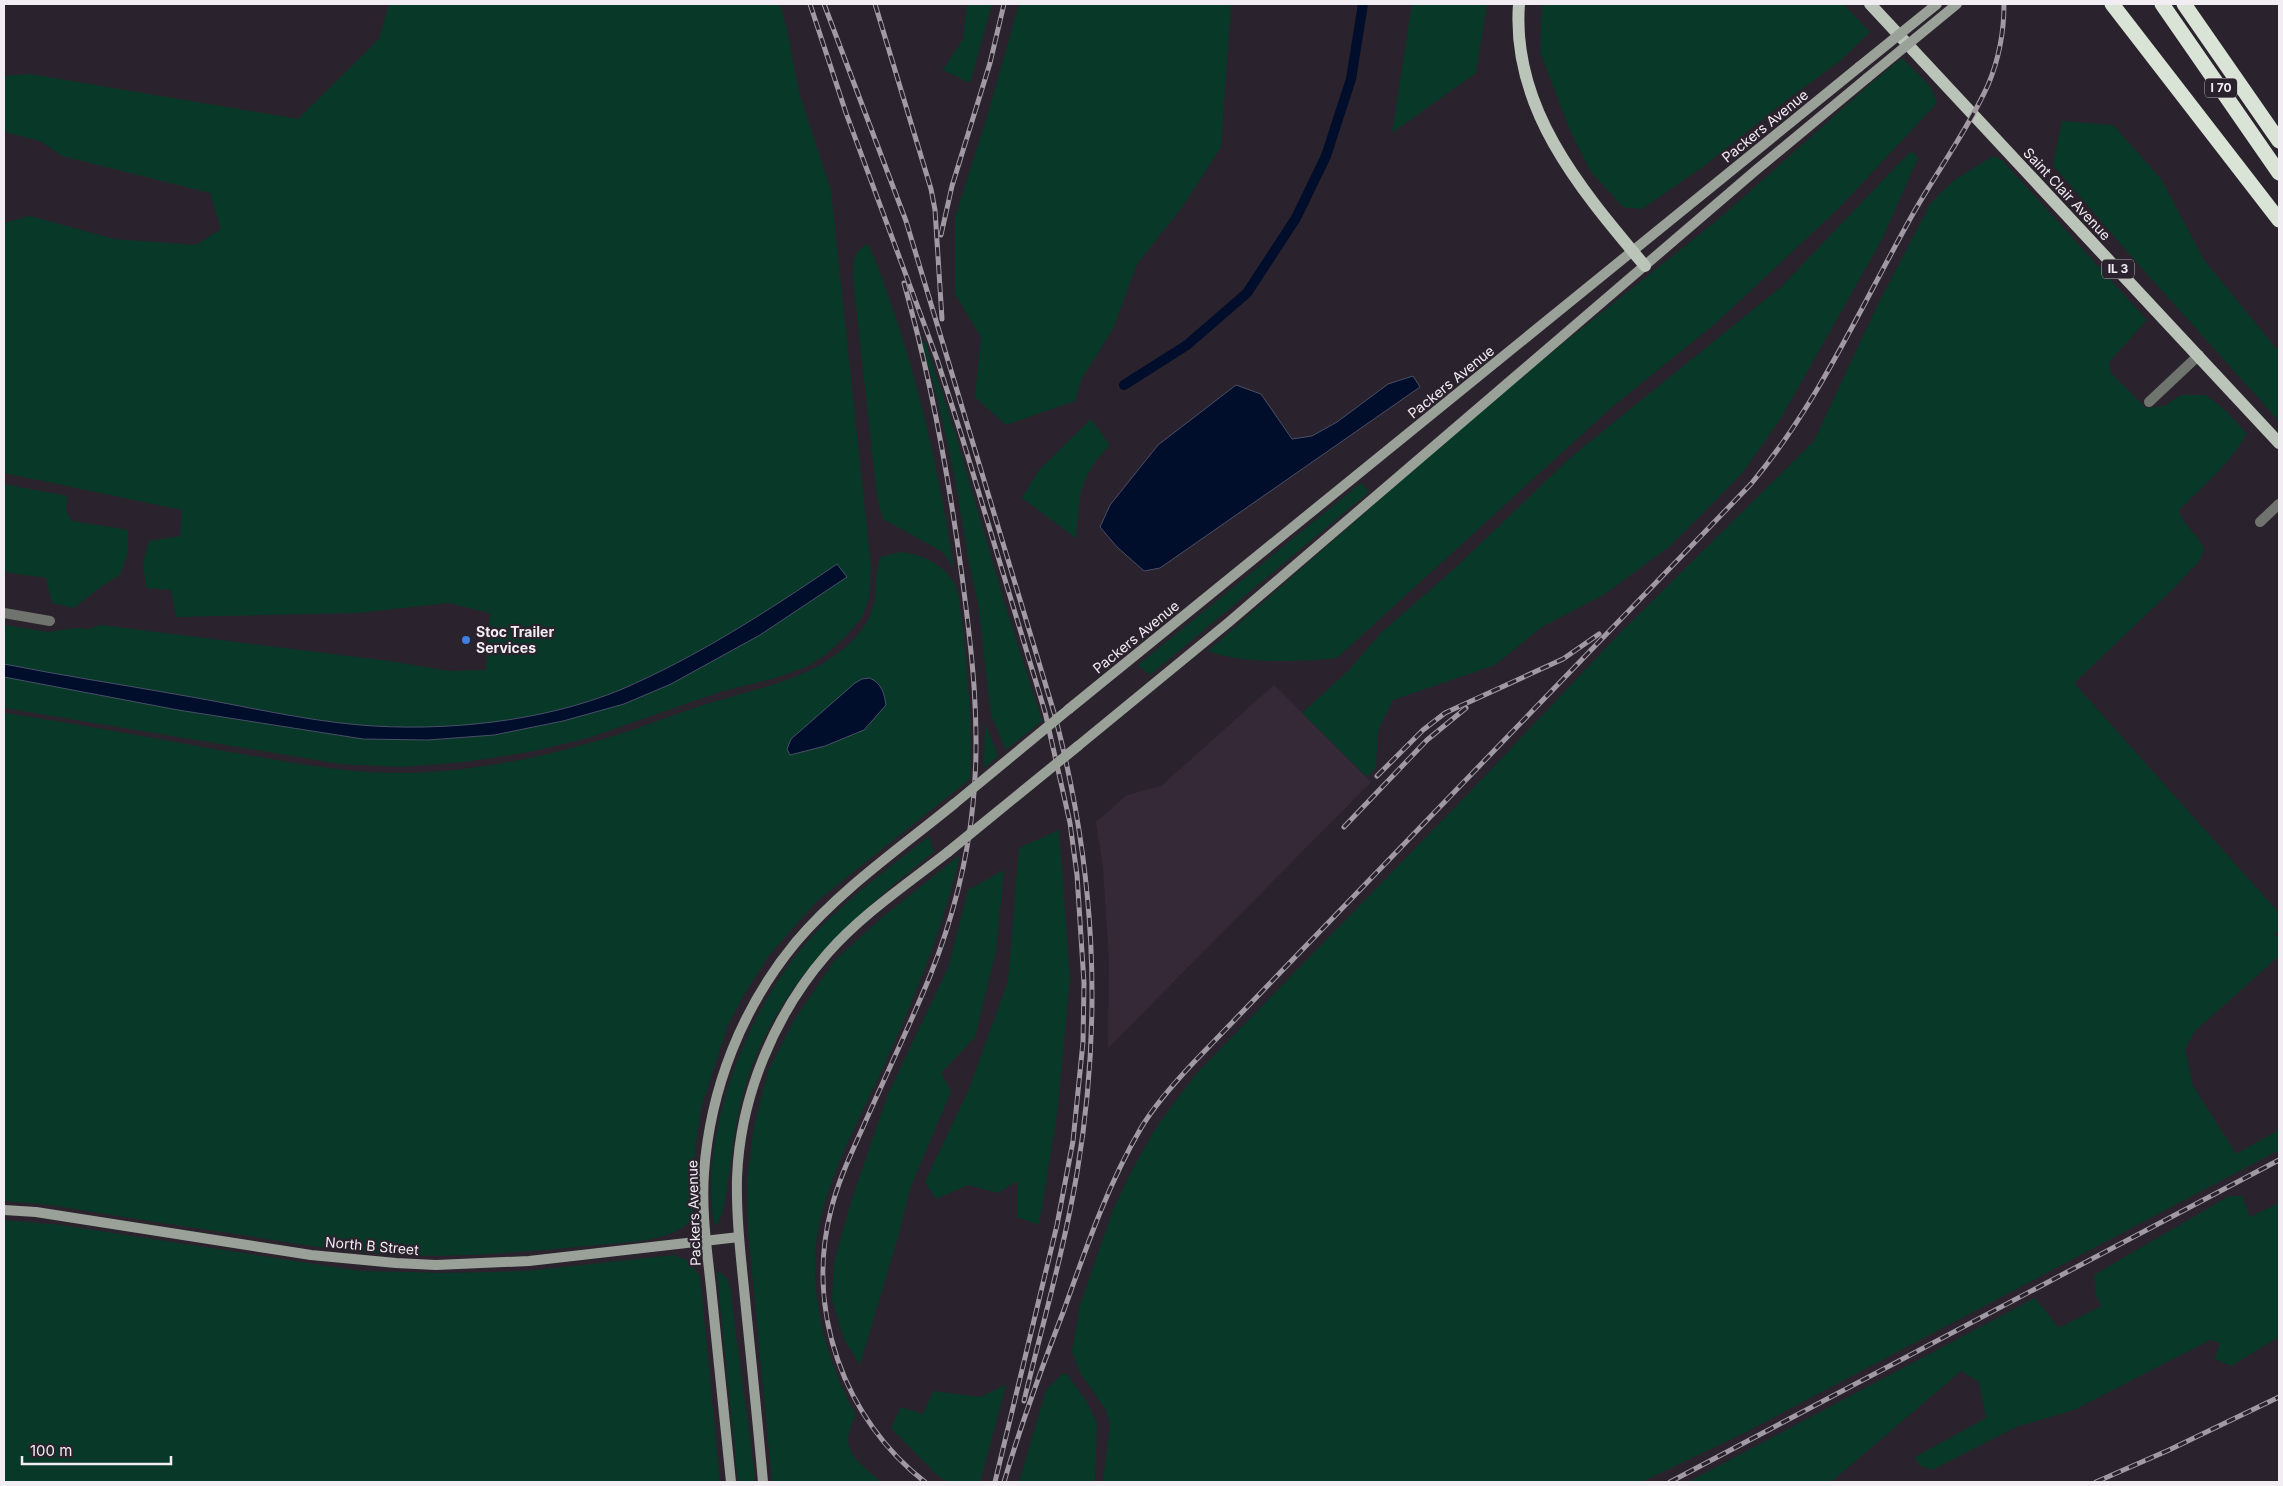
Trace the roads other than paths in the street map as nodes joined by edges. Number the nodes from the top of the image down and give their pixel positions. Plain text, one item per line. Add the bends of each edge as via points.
1 (1518, 4) edge
2 (1870, 4) edge
3 (1937, 4) edge
4 (1957, 4) edge
5 (2112, 4) edge
6 (2162, 4) edge
7 (2184, 4) edge
8 (2279, 141) edge
9 (2279, 172) edge
10 (2279, 220) edge
11 (1633, 252) junction
12 (1644, 266) junction
13 (2199, 356) junction
14 (2149, 402) dead end
15 (2279, 443) edge
16 (2279, 504) edge
17 (2260, 522) dead end
18 (4, 613) edge
19 (50, 621) dead end
20 (4, 1210) edge
21 (739, 1237) junction
22 (706, 1240) junction
23 (731, 1482) edge
24 (763, 1482) edge

1 - 11 main road via 1520,45 1526,76 1535,108 1550,141 1572,176
2 - 13 main road, Saint Clair Avenue / IL 3
3 - 11 main road, Packers Avenue, bridge
4 - 12 main road, Packers Avenue, bridge
5 - 10 highway
6 - 9 highway, I 70
7 - 8 highway, I 70
11 - 12 main road
11 - 22 main road, Packers Avenue, bridge via 821,914 773,971 749,1012 730,1055 712,1114 704,1175
12 - 21 main road, Packers Avenue, bridge via 1229,622 861,921 827,954 779,1024 761,1064 745,1116 739,1152
13 - 14 street
13 - 15 main road, Saint Clair Avenue / IL 3
16 - 17 street
18 - 19 street
20 - 22 main road, North B Street via 36,1212 311,1255 436,1265 529,1261
21 - 22 main road, North B Street
21 - 24 main road, Packers Avenue
22 - 23 main road, Packers Avenue

